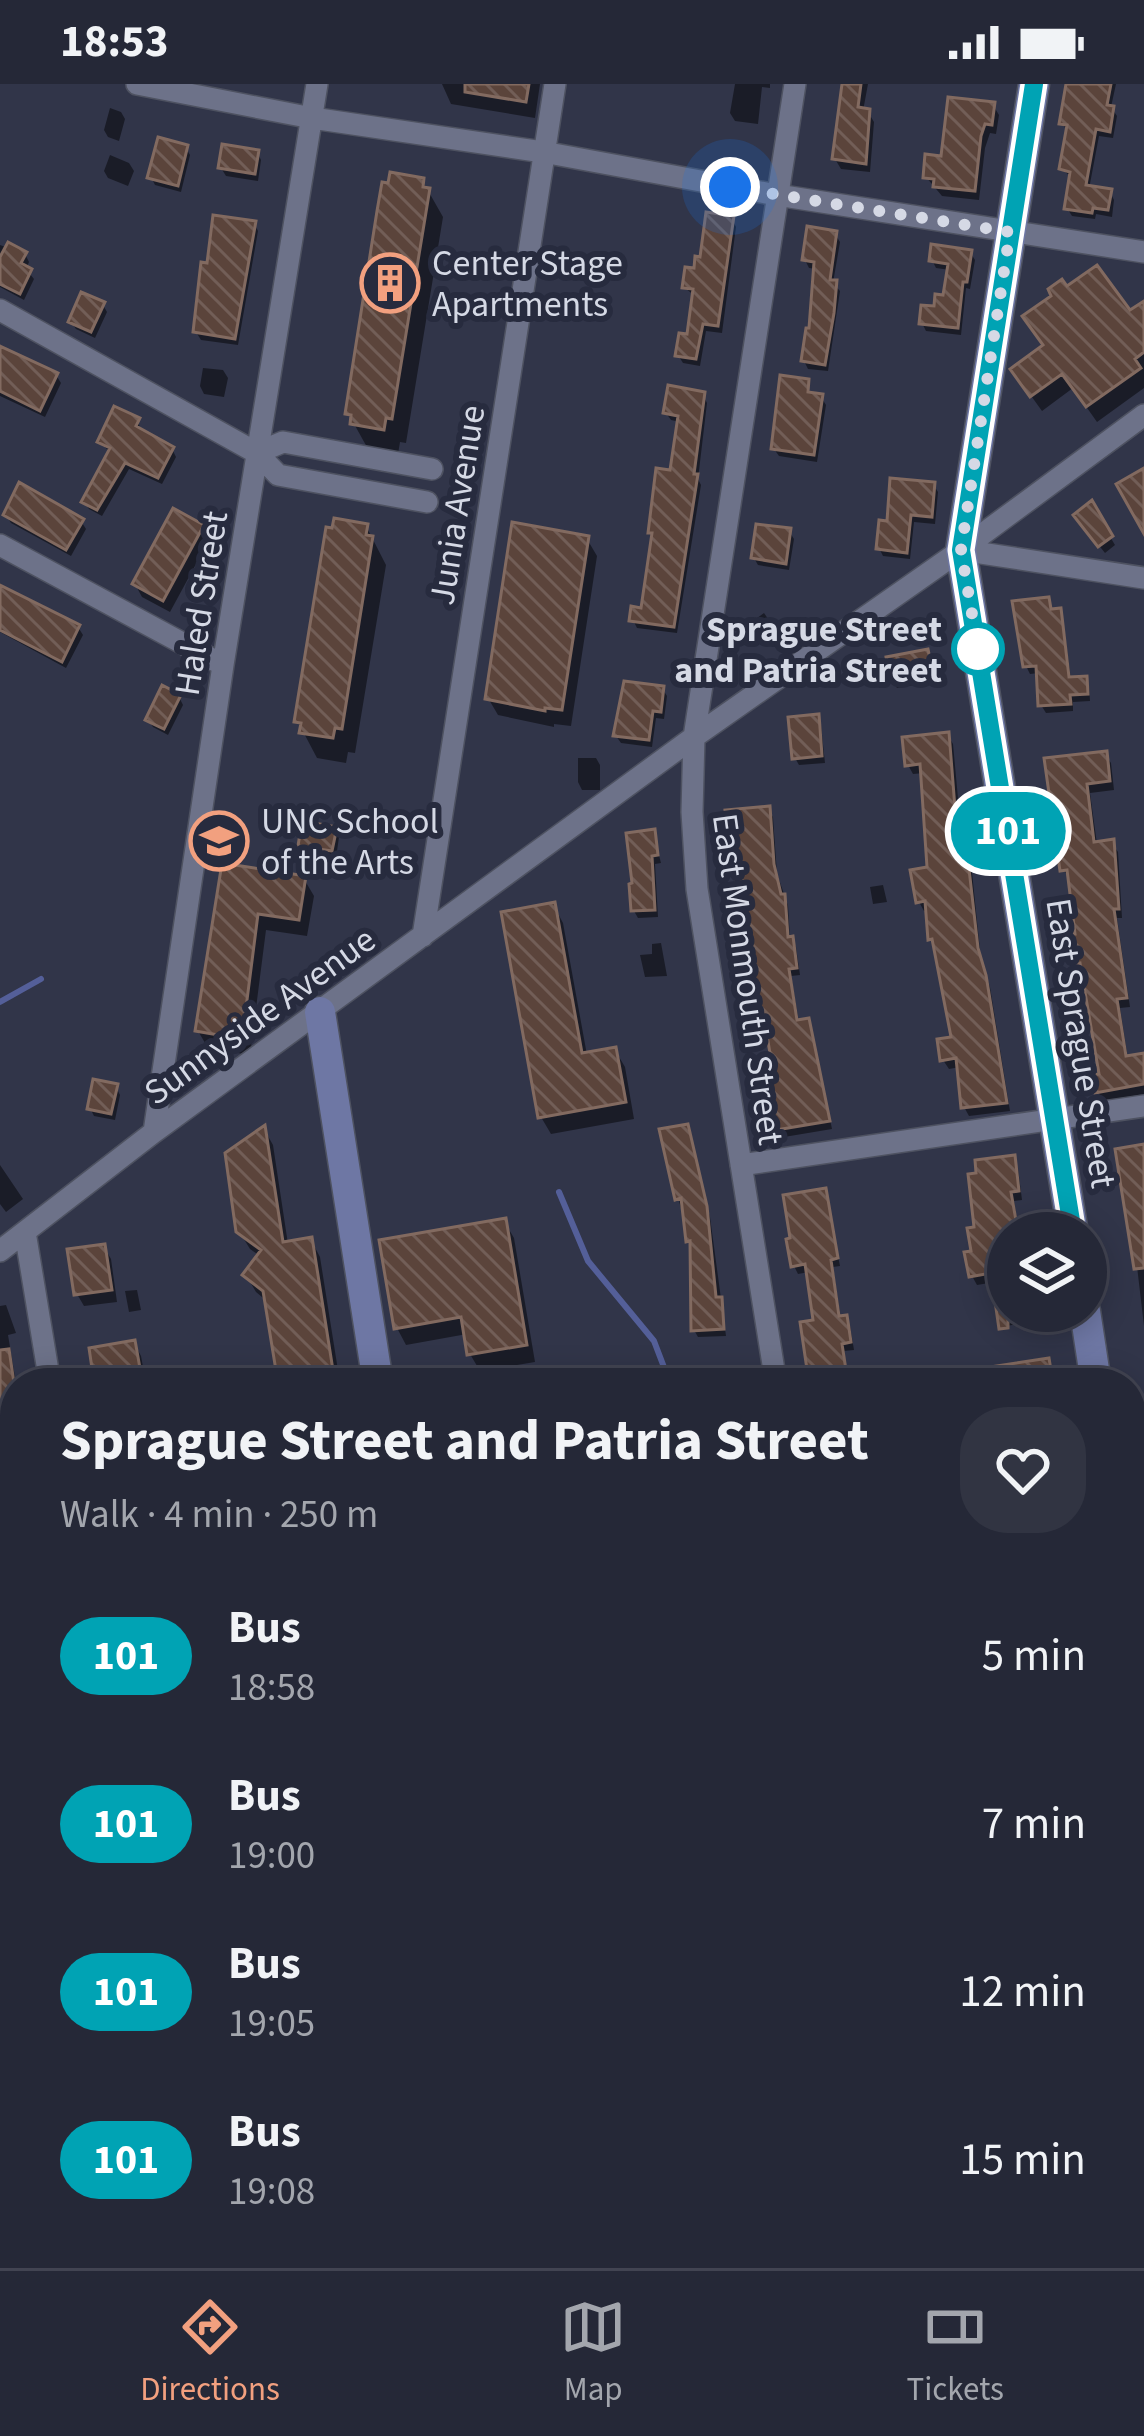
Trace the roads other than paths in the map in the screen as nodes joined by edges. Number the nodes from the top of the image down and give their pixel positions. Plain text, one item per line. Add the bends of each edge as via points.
1 (137, 84) edge
2 (317, 84) edge
3 (555, 84) edge
4 (795, 84) edge
5 (1034, 84) edge
6 (312, 118) junction
7 (543, 152) junction
8 (777, 195) junction
9 (1010, 232) junction
10 (1144, 252) edge
11 (0, 310) edge
12 (1144, 416) edge
13 (257, 453) junction
14 (432, 469) dead end
15 (427, 502) dead end
16 (0, 545) edge
17 (961, 550) junction
18 (1144, 578) edge
19 (223, 665) junction
20 (694, 737) junction
21 (423, 936) junction
22 (320, 1012) junction
23 (1144, 1106) edge
24 (1056, 1119) junction
25 (154, 1132) junction
26 (741, 1165) junction
27 (1070, 1212) edge
28 (25, 1232) junction
29 (0, 1250) edge
30 (1088, 1332) edge
31 (48, 1368) edge
32 (376, 1368) edge
33 (774, 1368) edge
34 (1094, 1368) edge

1 - 6 street
2 - 6 street, Haled Street
3 - 7 street, Junia Avenue
4 - 8 street, East Monmouth Street
5 - 9 main road, East Sprague Street
6 - 7 street
6 - 13 street, Haled Street
7 - 8 street
7 - 21 street, Junia Avenue
8 - 9 street
8 - 20 street, East Monmouth Street
9 - 10 street
9 - 17 main road, East Sprague Street
11 - 13 street
12 - 17 street, Sunnyside Avenue
13 - 14 street via 283,442
13 - 15 street via 278,475
13 - 19 street, Haled Street
16 - 19 street
17 - 18 street
17 - 20 street, Sunnyside Avenue
17 - 24 main road, East Sprague Street
19 - 25 street, Haled Street
20 - 21 street, Sunnyside Avenue
20 - 26 street, East Monmouth Street via 697,889
21 - 22 street, Sunnyside Avenue
22 - 25 street, Sunnyside Avenue
22 - 32 main road
23 - 24 street
24 - 26 street
24 - 27 main road, East Sprague Street
25 - 28 street, Sunnyside Avenue
26 - 33 street, East Monmouth Street
28 - 29 street, Sunnyside Avenue
28 - 31 street
30 - 34 main road

